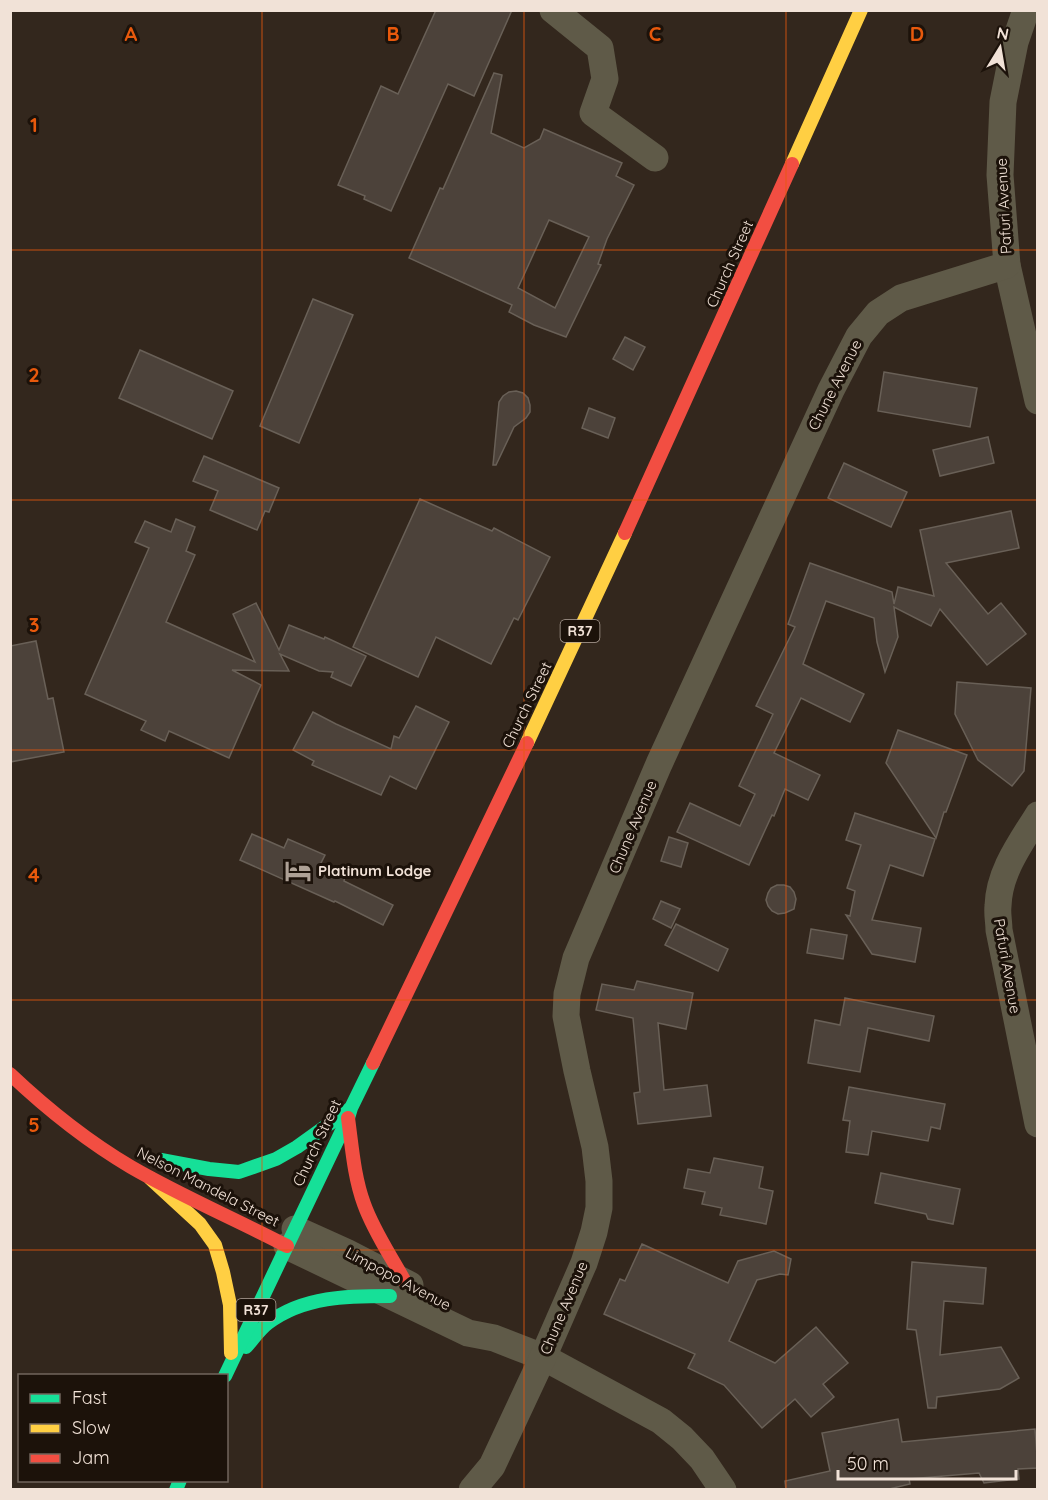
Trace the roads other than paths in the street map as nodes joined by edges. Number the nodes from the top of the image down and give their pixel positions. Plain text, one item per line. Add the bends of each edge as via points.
1 (553, 10) edge
2 (861, 10) edge
3 (1026, 10) edge
4 (655, 158) dead end
5 (1007, 265) junction
6 (1038, 401) edge
7 (1038, 816) edge
8 (10, 1074) edge
9 (29, 1092) junction
10 (72, 1111) dead end
11 (349, 1113) junction
12 (1038, 1124) edge
13 (150, 1178) junction
14 (204, 1182) dead end
15 (289, 1233) junction
16 (397, 1289) junction
17 (543, 1357) junction
18 (229, 1367) edge
19 (472, 1490) edge
20 (723, 1490) edge

1 - 4 street via 600,48 605,78 592,113
2 - 11 main road, Church Street / R37 via 552,692
3 - 5 street, Pafuri Avenue via 1003,102 1000,175
5 - 6 street, Pafuri Avenue
5 - 17 street, Chune Avenue via 901,298 878,313 859,336 659,764 584,939 567,994 566,1016 595,1147 599,1208 584,1263
7 - 12 street, Pafuri Avenue via 1008,864 998,907 999,930
8 - 9 main road, Nelson Mandela Street
9 - 10 main road, Nelson Mandela Street
9 - 13 main road, Nelson Mandela Street via 90,1141
11 - 14 main road, Nelson Mandela Street via 276,1159 240,1172 157,1157
11 - 15 main road, Church Street / R37
11 - 16 main road via 357,1184 383,1246 395,1263
13 - 15 main road, Nelson Mandela Street via 247,1224
13 - 18 main road via 200,1224 215,1245 230,1305
15 - 16 street, Limpopo Avenue
15 - 18 main road, Church Street / R37
16 - 17 street, Limpopo Avenue via 468,1333 494,1338
16 - 18 main road via 326,1298 291,1310 267,1323
17 - 19 street, Chune Avenue via 492,1466
17 - 20 street, Limpopo Avenue via 661,1421 702,1459

